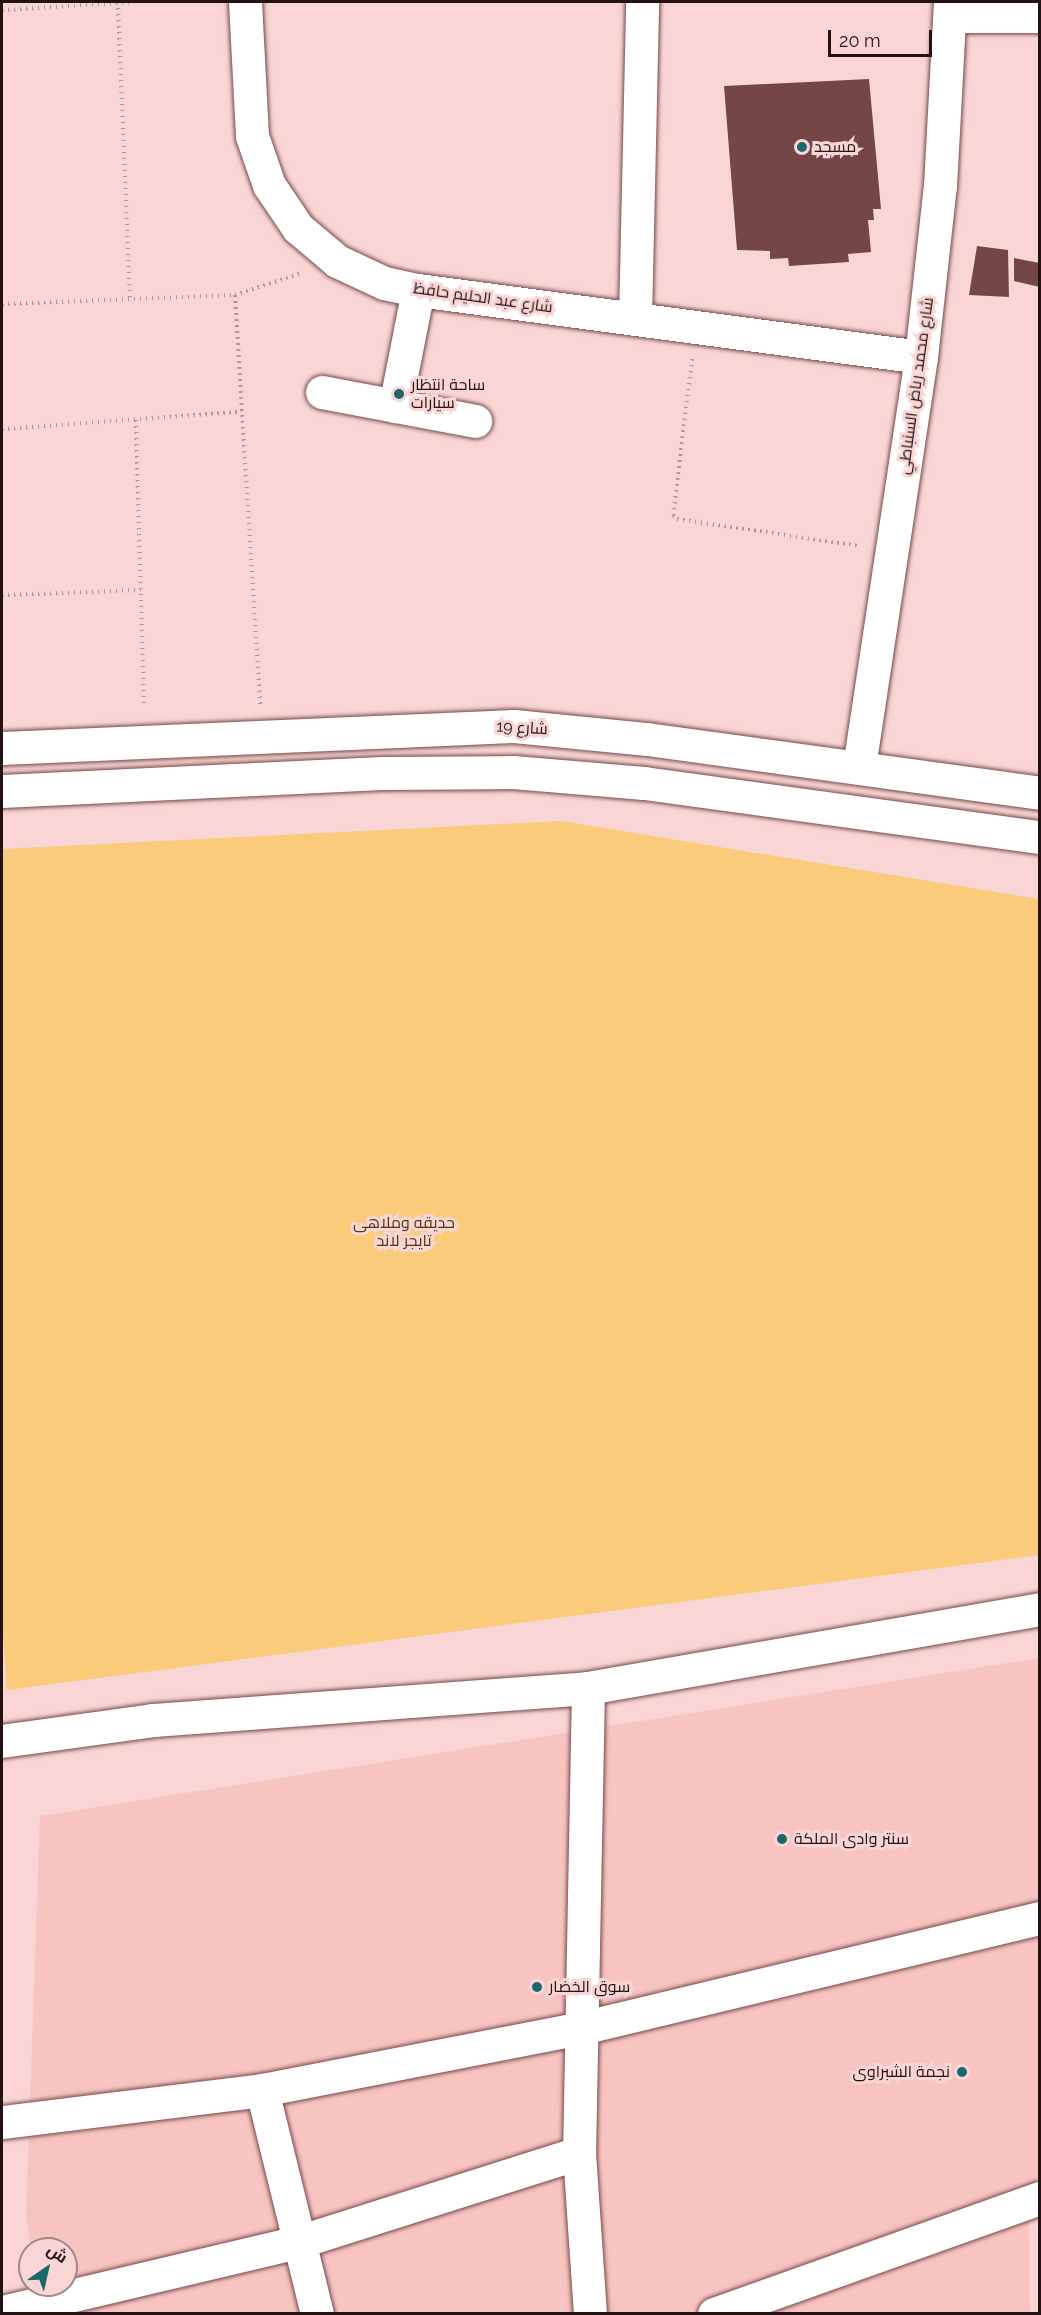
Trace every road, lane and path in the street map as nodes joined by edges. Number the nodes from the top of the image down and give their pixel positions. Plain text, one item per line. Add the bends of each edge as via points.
1 (118, 2) edge
2 (135, 2) edge
3 (245, 2) edge
4 (642, 2) edge
5 (950, 9) edge
6 (2, 10) edge
7 (1040, 16) edge
8 (337, 261) junction
9 (418, 290) junction
10 (236, 295) junction
11 (130, 300) junction
12 (2, 304) edge
13 (635, 319) junction
14 (696, 327) junction
15 (921, 357) junction
16 (322, 392) dead end
17 (395, 406) junction
18 (241, 412) junction
19 (136, 420) junction
20 (474, 421) dead end
21 (2, 429) edge
22 (892, 551) junction
23 (141, 590) junction
24 (2, 596) edge
25 (262, 735) junction
26 (145, 741) junction
27 (2, 748) edge
28 (859, 767) junction
29 (2, 791) edge
30 (1040, 794) edge
31 (1040, 837) edge
32 (1040, 1609) edge
33 (588, 1689) junction
34 (2, 1742) edge
35 (1040, 1918) edge
36 (581, 2028) junction
37 (262, 2090) junction
38 (2, 2122) edge
39 (579, 2153) junction
40 (1040, 2198) edge
41 (298, 2242) junction
42 (2, 2312) edge
43 (317, 2313) edge
44 (590, 2313) edge
45 (714, 2313) edge

1 - 2 path
1 - 6 path
1 - 11 path
3 - 8 street, شارع عبد الحليم حافظ via 252,136 269,185 298,228
4 - 13 street
5 - 7 street
5 - 15 street, شارع محمد رياض السنباطي via 940,186
8 - 9 street, شارع عبد الحليم حافظ via 384,284
8 - 10 path
9 - 13 street, شارع عبد الحليم حافظ
9 - 17 street
10 - 11 path
10 - 18 path
11 - 12 path
13 - 14 street, شارع عبد الحليم حافظ
14 - 15 street, شارع عبد الحليم حافظ
14 - 22 path via 673,515 677,519
15 - 22 street, شارع محمد رياض السنباطي
16 - 17 street
17 - 20 street
18 - 19 path
18 - 25 path
19 - 21 path
19 - 23 path
22 - 28 street, شارع محمد رياض السنباطي
23 - 24 path
23 - 26 path
25 - 26 street, شارع 19
25 - 28 street, شارع 19 via 514,726
26 - 27 street, شارع 19
28 - 30 street, شارع 19
29 - 31 street via 382,773 513,772 644,783
32 - 33 street
33 - 34 street via 153,1720
33 - 36 street
35 - 36 street
36 - 37 street
36 - 39 street
37 - 38 street
37 - 41 street
39 - 41 street
39 - 44 street
40 - 45 street
41 - 42 street
41 - 43 street

